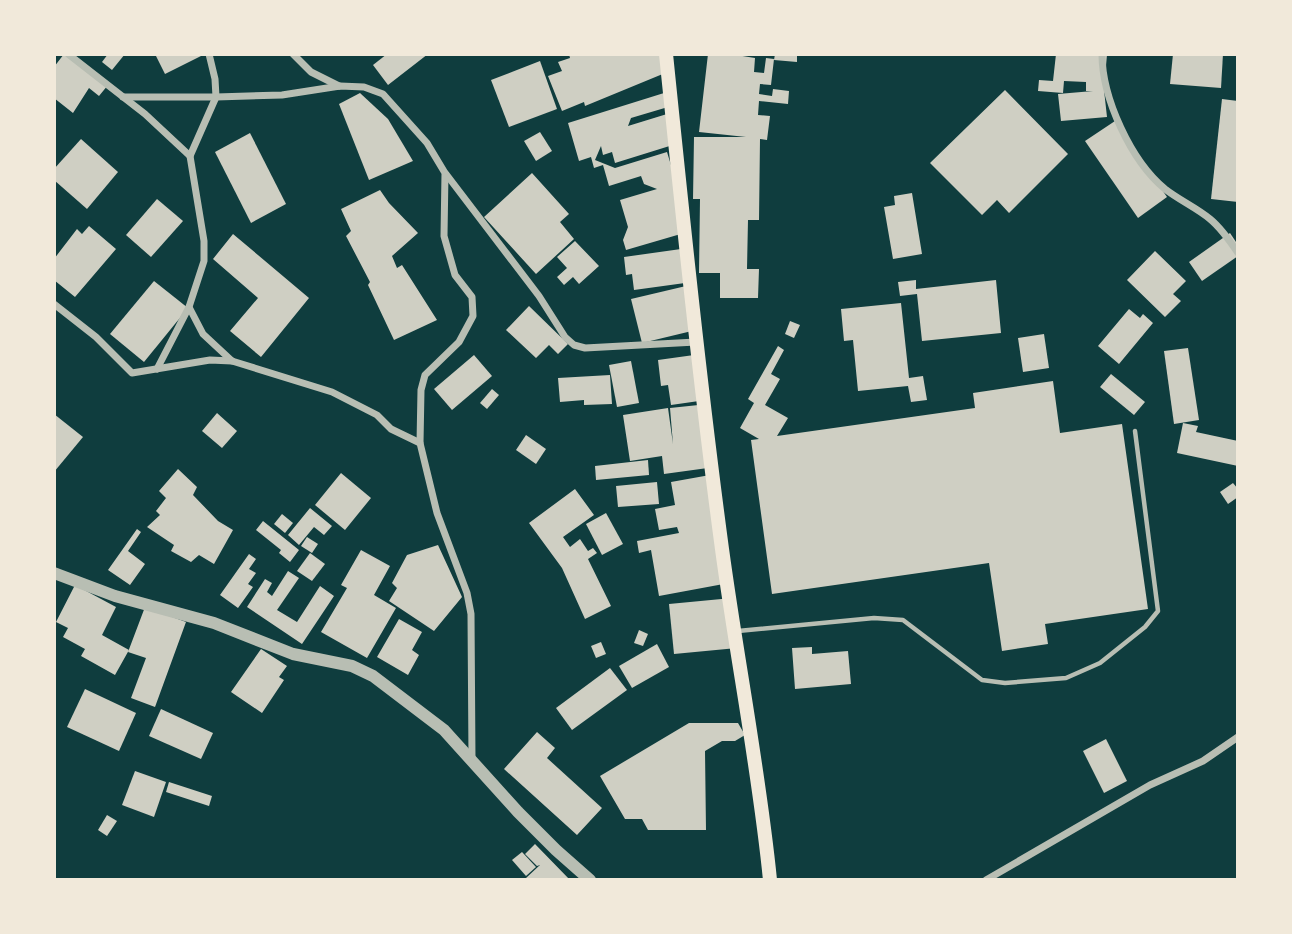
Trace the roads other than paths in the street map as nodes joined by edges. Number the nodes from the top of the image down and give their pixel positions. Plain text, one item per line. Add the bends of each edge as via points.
1 (68, 54) edge
2 (209, 54) edge
3 (293, 54) edge
4 (666, 54) edge
5 (1102, 54) edge
6 (340, 86) junction
7 (123, 97) junction
8 (216, 97) junction
9 (190, 156) junction
10 (445, 173) junction
11 (1238, 253) edge
12 (54, 304) edge
13 (189, 307) junction
14 (696, 342) junction
15 (232, 361) junction
16 (157, 369) junction
17 (1135, 431) dead end
18 (420, 443) junction
19 (54, 573) edge
20 (734, 631) junction
21 (1238, 737) edge
22 (472, 761) junction
23 (590, 880) edge
24 (771, 880) edge
25 (986, 880) edge

1 - 7 street
2 - 8 street
3 - 6 street via 311,72
4 - 14 main road
5 - 11 street via 1111,102 1147,171 1211,219
6 - 8 street via 282,95
6 - 10 street via 383,94 426,143
7 - 8 street
7 - 9 street
8 - 9 street
9 - 13 street via 204,261
10 - 14 street via 574,345
10 - 18 street via 444,236 455,275 472,297 473,316 459,342 425,375
12 - 16 street via 128,370
13 - 15 street via 204,334
13 - 16 street
14 - 20 main road
15 - 16 street
15 - 18 street via 332,392
17 - 20 lane via 1158,611 1100,663 1066,678 1005,683 982,680 903,620 861,619
18 - 22 street via 471,614
19 - 22 street via 115,596 214,623 293,654 352,666 404,698 444,730
20 - 24 main road
21 - 25 street via 1203,761 1150,785
22 - 23 street

